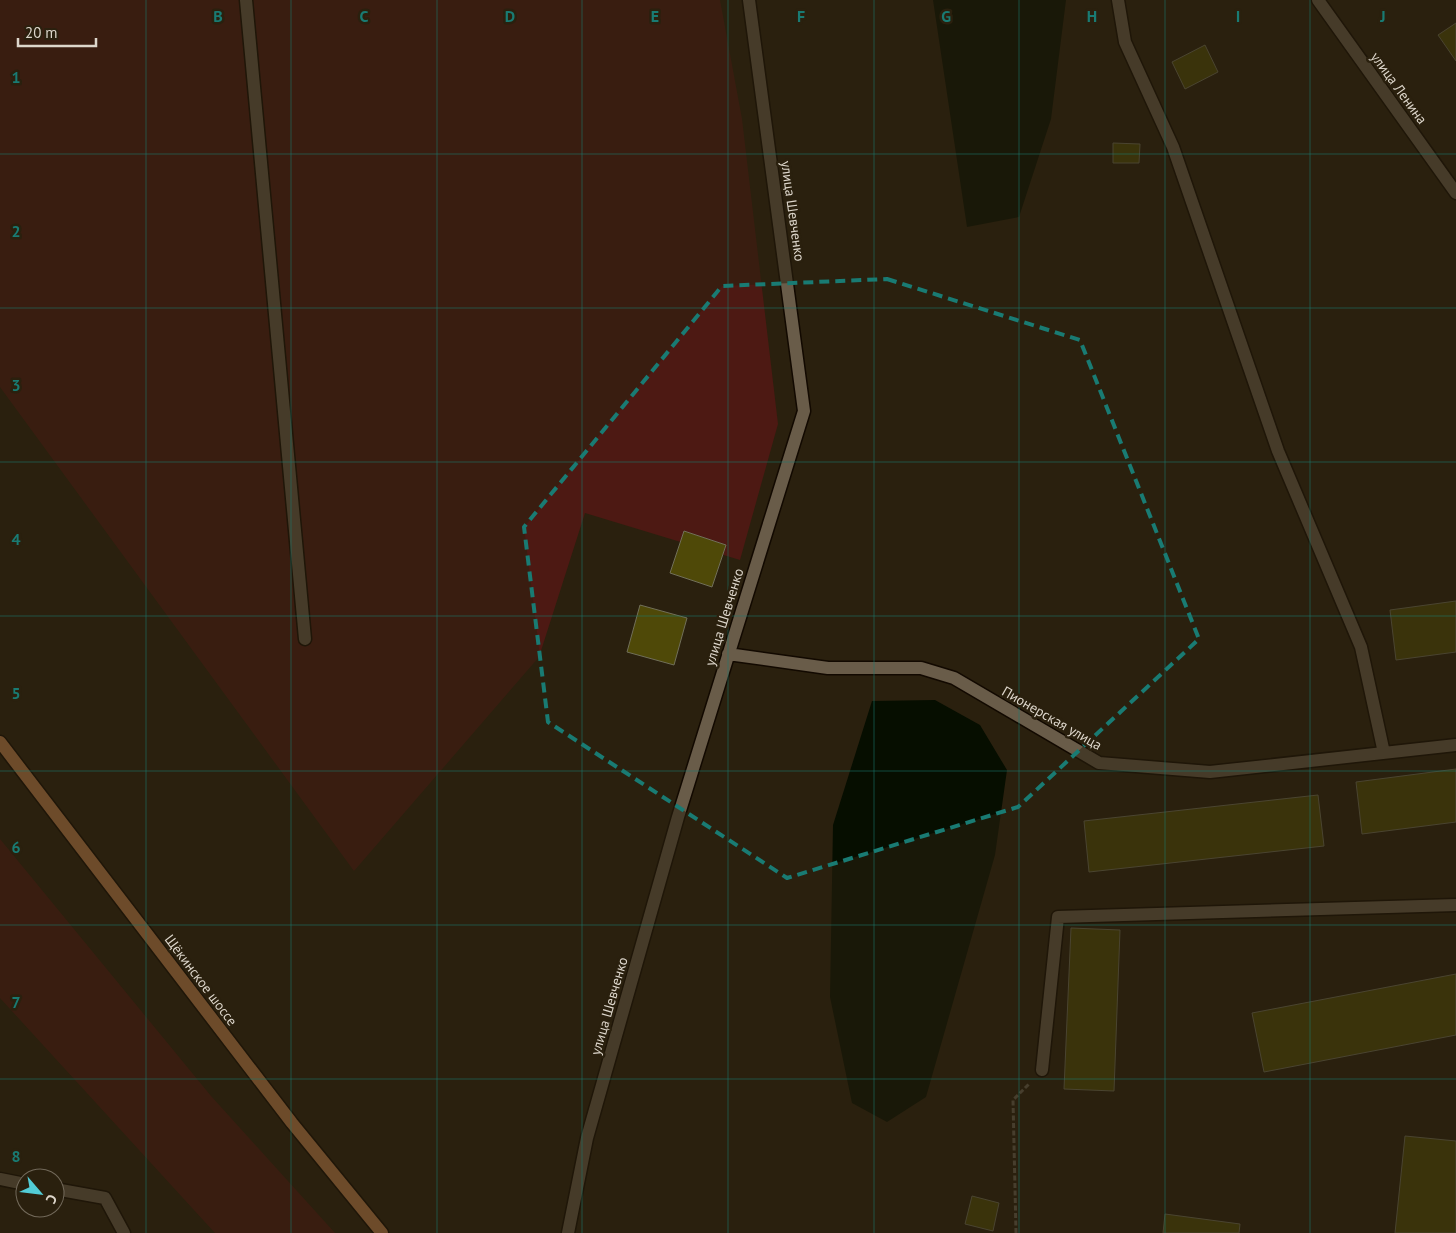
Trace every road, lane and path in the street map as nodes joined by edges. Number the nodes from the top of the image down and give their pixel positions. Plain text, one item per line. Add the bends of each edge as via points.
1 (246, 0) edge
2 (749, 0) edge
3 (1118, 0) edge
4 (1318, 0) edge
5 (1456, 193) edge
6 (305, 639) dead end
7 (728, 654) junction
8 (0, 742) edge
9 (1456, 745) edge
10 (1384, 753) junction
11 (1456, 905) edge
12 (1042, 1070) joint
13 (0, 1179) edge
14 (15, 1182) edge
15 (65, 1191) edge
16 (124, 1233) edge
17 (382, 1233) edge
18 (568, 1233) edge
19 (1016, 1233) edge

1 - 6 street
2 - 7 street, улица Шевченко via 804,411
3 - 10 street via 1125,42 1173,148 1278,451 1361,647
4 - 5 street, улица Ленина
7 - 10 street, Пионерская улица via 828,668 921,668 954,678 1099,763 1210,772
7 - 18 street, улица Шевченко via 587,1138
8 - 17 main road, Щёкинское шоссе via 292,1123
9 - 10 street, Пионерская улица
11 - 12 street via 1058,917
12 - 19 path via 1013,1100
13 - 14 street
15 - 16 street via 105,1198

